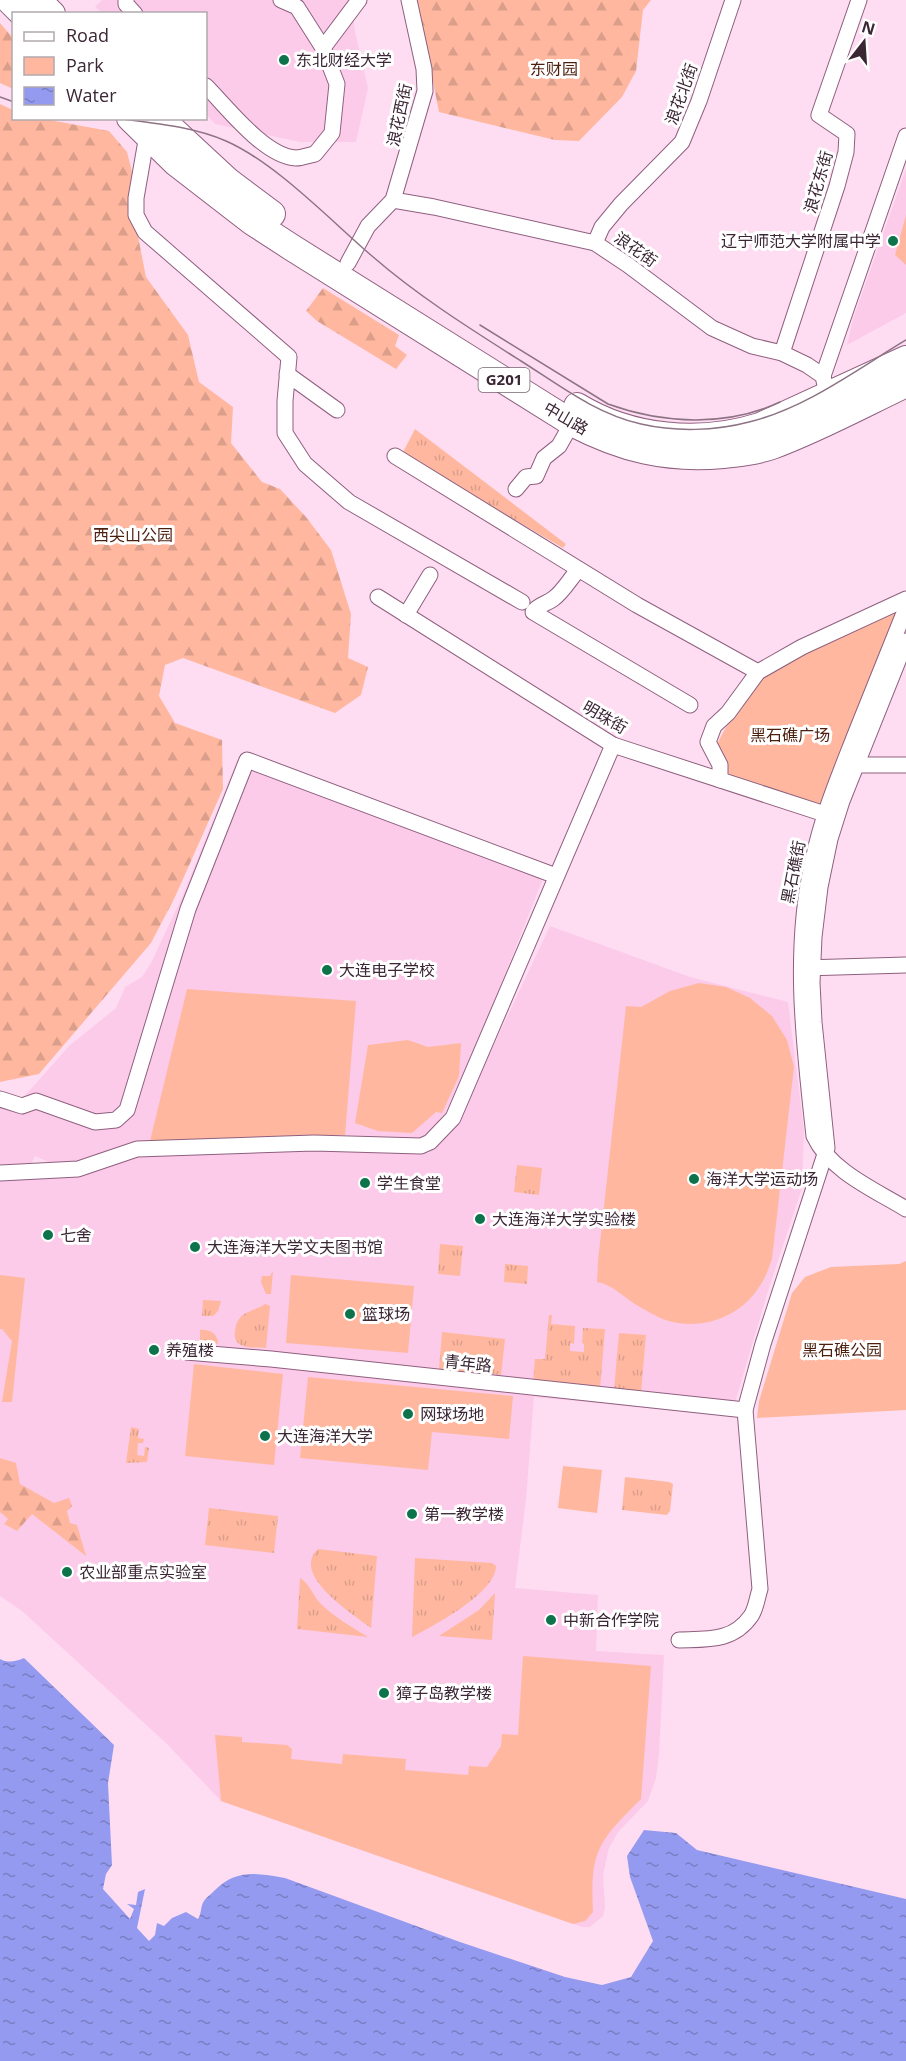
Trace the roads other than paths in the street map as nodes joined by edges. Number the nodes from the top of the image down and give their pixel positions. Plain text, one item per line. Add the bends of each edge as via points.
1 (9, 0) edge
2 (38, 0) edge
3 (281, 0) edge
4 (359, 0) edge
5 (409, 0) edge
6 (733, 0) edge
7 (859, 0) edge
8 (21, 12) edge
9 (50, 12) edge
10 (324, 48) junction
11 (207, 87) edge
12 (150, 123) edge
13 (906, 136) edge
14 (393, 201) junction
15 (595, 243) junction
16 (348, 263) junction
17 (782, 353) junction
18 (906, 359) edge
19 (287, 374) junction
20 (906, 384) edge
21 (825, 386) junction
22 (337, 410) dead end
23 (572, 423) junction
24 (395, 456) dead end
25 (516, 489) dead end
26 (578, 570) junction
27 (430, 575) dead end
28 (378, 597) dead end
29 (906, 599) edge
30 (522, 602) dead end
31 (906, 608) edge
32 (406, 615) junction
33 (906, 641) edge
34 (758, 672) junction
35 (690, 705) dead end
36 (613, 745) junction
37 (850, 765) junction
38 (906, 765) edge
39 (720, 780) junction
40 (831, 816) junction
41 (556, 876) junction
42 (906, 965) edge
43 (807, 968) junction
44 (0, 1099) edge
45 (826, 1155) junction
46 (0, 1173) edge
47 (906, 1209) edge
48 (186, 1352) dead end
49 (745, 1410) junction
50 (679, 1640) dead end

1 - 8 highway
2 - 9 highway
3 - 10 street via 297,7
4 - 10 street
5 - 14 street, 浪花西街 via 425,92
6 - 15 street, 浪花北街 via 682,142 621,204 602,227
7 - 17 street, 浪花东街 via 819,116 847,134 846,152
10 - 11 street via 337,84 332,133 315,154 296,158 275,152
12 - 16 highway, 中山路 / G201 via 281,220
12 - 19 street via 136,198 136,215 145,232 289,357
12 - 23 highway, 中山路 / G201 via 176,163 251,221
13 - 21 street
14 - 15 street, 浪花街
14 - 16 street via 369,226
15 - 17 street, 浪花街 via 712,327 752,346
16 - 21 highway, 中山路 / G201 via 580,408 642,432 689,437 741,432 760,426
17 - 21 street, 浪花街 via 807,365
18 - 21 highway, 中山路 / G201
19 - 22 street
19 - 30 street via 285,433 304,464 349,502
20 - 23 highway, 中山路 / G201 via 771,447 746,453 662,455 614,443
23 - 25 street via 559,446 544,458 536,476 525,477
24 - 26 street
26 - 34 street
26 - 35 street via 560,593 533,612
27 - 32 street
28 - 32 street, 明珠街
29 - 34 street
31 - 37 street, 黑石礁街
32 - 36 street, 明珠街
33 - 37 street, 黑石礁街
34 - 39 street via 714,726 708,742 720,765
36 - 39 street, 明珠街
36 - 41 street
37 - 38 street
37 - 40 street, 黑石礁街
39 - 40 street, 明珠街
40 - 43 street, 黑石礁街 via 808,886
41 - 44 street via 247,760 188,909 127,1110 116,1120 94,1122 36,1101 22,1106
41 - 46 street via 453,1118 430,1142 421,1146 314,1143 137,1149 78,1169
42 - 43 street
43 - 45 street, 黑石礁街 via 802,1023 814,1136
45 - 47 street, 黑石礁街
45 - 49 street
48 - 49 street, 青年路
49 - 50 street via 760,1589 752,1615 739,1630 718,1639

